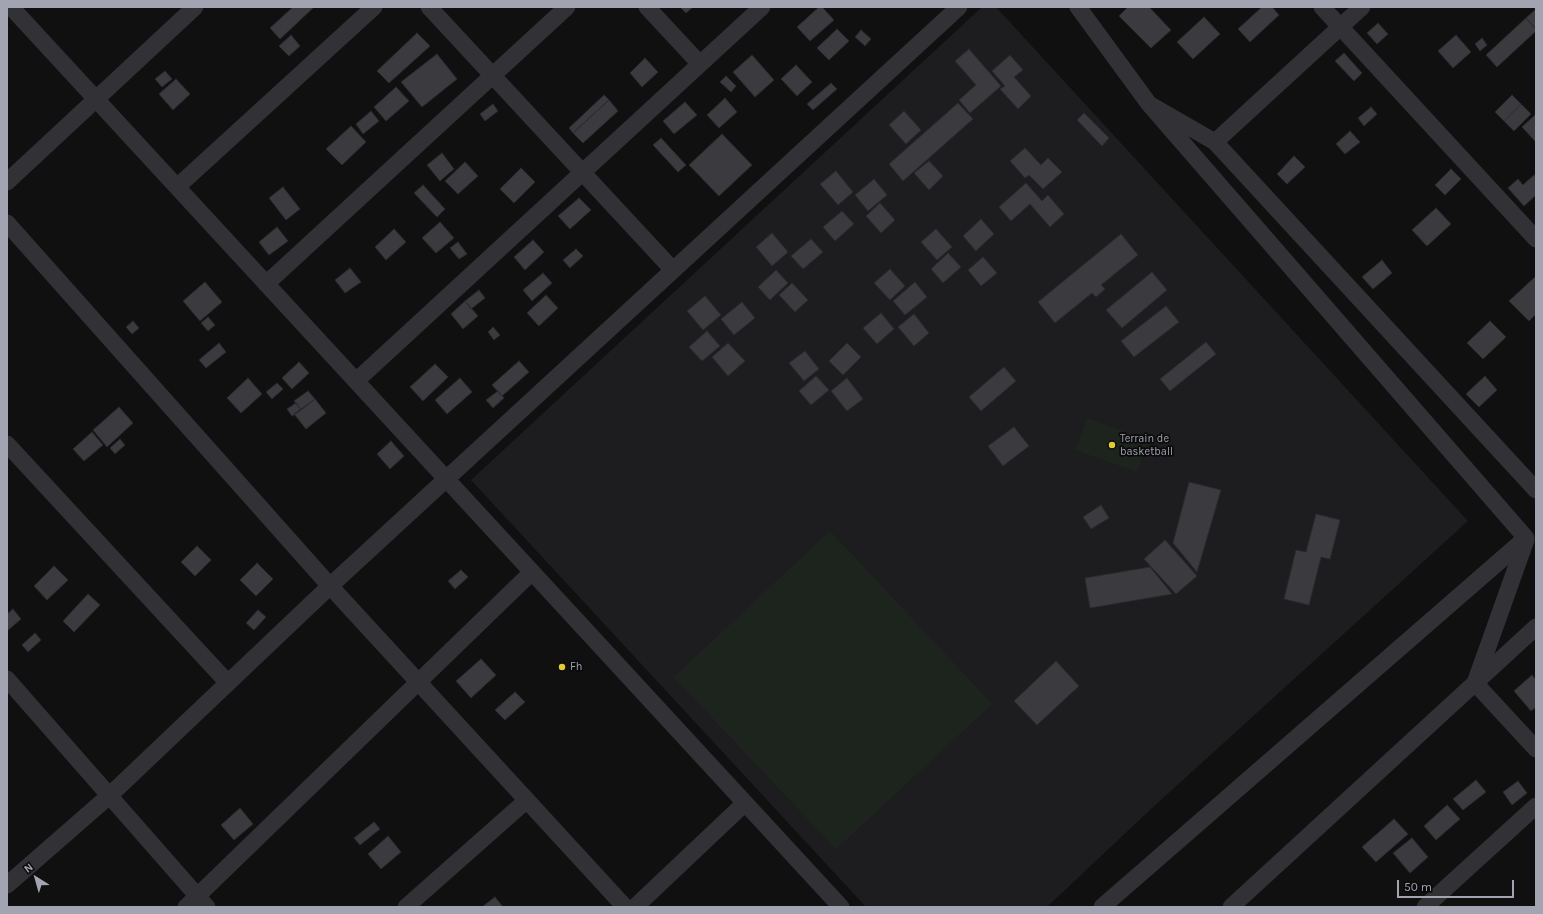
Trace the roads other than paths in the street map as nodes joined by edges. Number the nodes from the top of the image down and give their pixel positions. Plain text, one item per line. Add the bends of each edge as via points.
1 (195, 7) edge
2 (374, 7) edge
3 (429, 7) edge
4 (567, 7) edge
5 (647, 7) edge
6 (762, 7) edge
7 (1078, 7) edge
8 (1322, 7) edge
9 (1362, 7) edge
10 (16, 9) edge
11 (949, 10) edge
12 (1341, 27) junction
13 (700, 64) junction
14 (492, 75) junction
15 (97, 99) junction
16 (1149, 104) junction
17 (1215, 142) junction
18 (583, 172) junction
19 (7, 182) edge
20 (177, 188) junction
21 (7, 223) edge
22 (1536, 239) edge
23 (673, 270) junction
24 (266, 284) junction
25 (356, 381) junction
26 (7, 444) edge
27 (446, 479) junction
28 (1536, 490) edge
29 (1526, 538) junction
30 (532, 572) junction
31 (330, 586) junction
32 (1536, 627) edge
33 (7, 679) edge
34 (418, 682) junction
35 (228, 683) junction
36 (1475, 683) junction
37 (1536, 749) edge
38 (109, 796) junction
39 (527, 800) junction
40 (745, 803) junction
41 (1536, 806) edge
42 (7, 885) edge
43 (197, 903) edge
44 (406, 907) edge
45 (626, 907) edge
46 (636, 907) edge
47 (841, 907) edge
48 (1102, 907) edge
49 (1231, 907) edge
50 (1425, 907) edge

1 - 15 street
2 - 20 street
3 - 14 street
4 - 14 street
5 - 13 street
6 - 13 street
7 - 16 street
8 - 12 street
9 - 12 street
10 - 15 street
11 - 23 street
12 - 17 street
12 - 22 street
13 - 18 street
14 - 18 street
14 - 24 street
15 - 19 street
15 - 20 street
16 - 17 street
16 - 29 street
17 - 28 street
18 - 23 street
18 - 25 street
20 - 24 street
21 - 31 street
23 - 27 street
24 - 25 street
25 - 27 street
26 - 35 street
27 - 30 street
27 - 31 street
29 - 36 street
29 - 48 street
30 - 34 street
30 - 40 street
31 - 34 street
31 - 35 street
32 - 36 street
33 - 38 street
34 - 39 street
34 - 43 street
35 - 38 street
36 - 37 street
36 - 49 street
38 - 42 street
38 - 43 street
39 - 44 street
39 - 45 street
40 - 46 street
40 - 47 street
41 - 50 street

